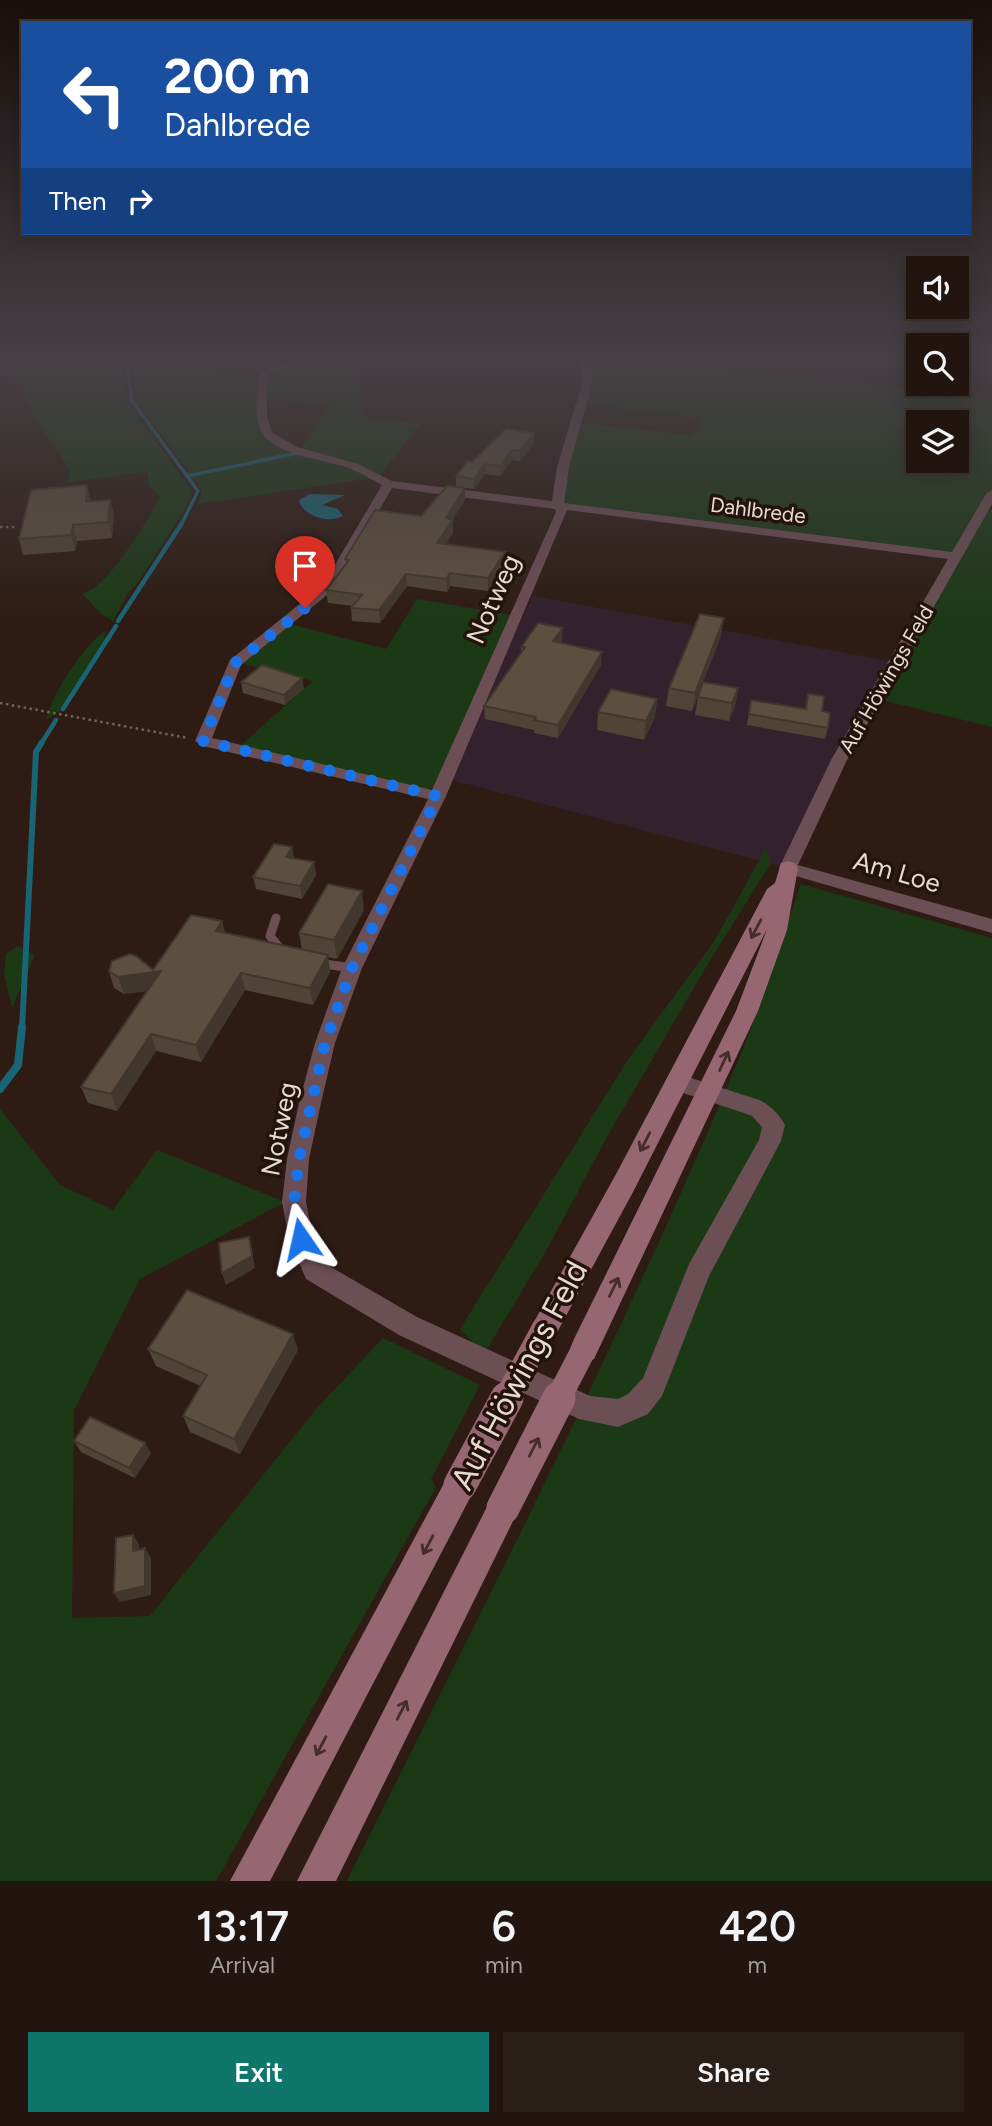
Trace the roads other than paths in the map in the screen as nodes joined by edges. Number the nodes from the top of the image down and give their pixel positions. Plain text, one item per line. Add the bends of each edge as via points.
1 (281, 444) edge
2 (570, 444) edge
3 (389, 484) junction
4 (992, 494) edge
5 (562, 506) junction
6 (956, 556) junction
7 (438, 796) junction
8 (788, 868) junction
9 (276, 918) dead end
10 (992, 926) edge
11 (295, 956) edge
12 (307, 960) edge
13 (352, 968) junction
14 (676, 1082) junction
15 (709, 1093) junction
16 (249, 1881) edge
17 (316, 1881) edge

1 - 3 street, Dahlbrede via 354,466
2 - 5 street, Notweg via 558,502
3 - 5 street, Dahlbrede
3 - 7 street via 328,587 235,663 203,741
4 - 6 street, Auf Höwings Feld
5 - 6 street, Dahlbrede
5 - 7 street, Notweg
6 - 8 street, Auf Höwings Feld via 839,760
7 - 13 street, Notweg
8 - 10 street, Am Loe
8 -> 14 main road, Auf Höwings Feld
15 -> 8 main road, Auf Höwings Feld via 777,930
9 - 11 lane via 270,936 283,953
12 - 13 lane
13 - 15 street, Notweg via 325,1043 299,1159 294,1202 301,1239 315,1271 408,1326 589,1409 618,1413 638,1404 653,1387 698,1272 770,1141 774,1125 760,1110
14 - 15 street, Notweg
14 -> 16 main road, Auf Höwings Feld, bridge
17 -> 15 main road, Auf Höwings Feld, bridge

